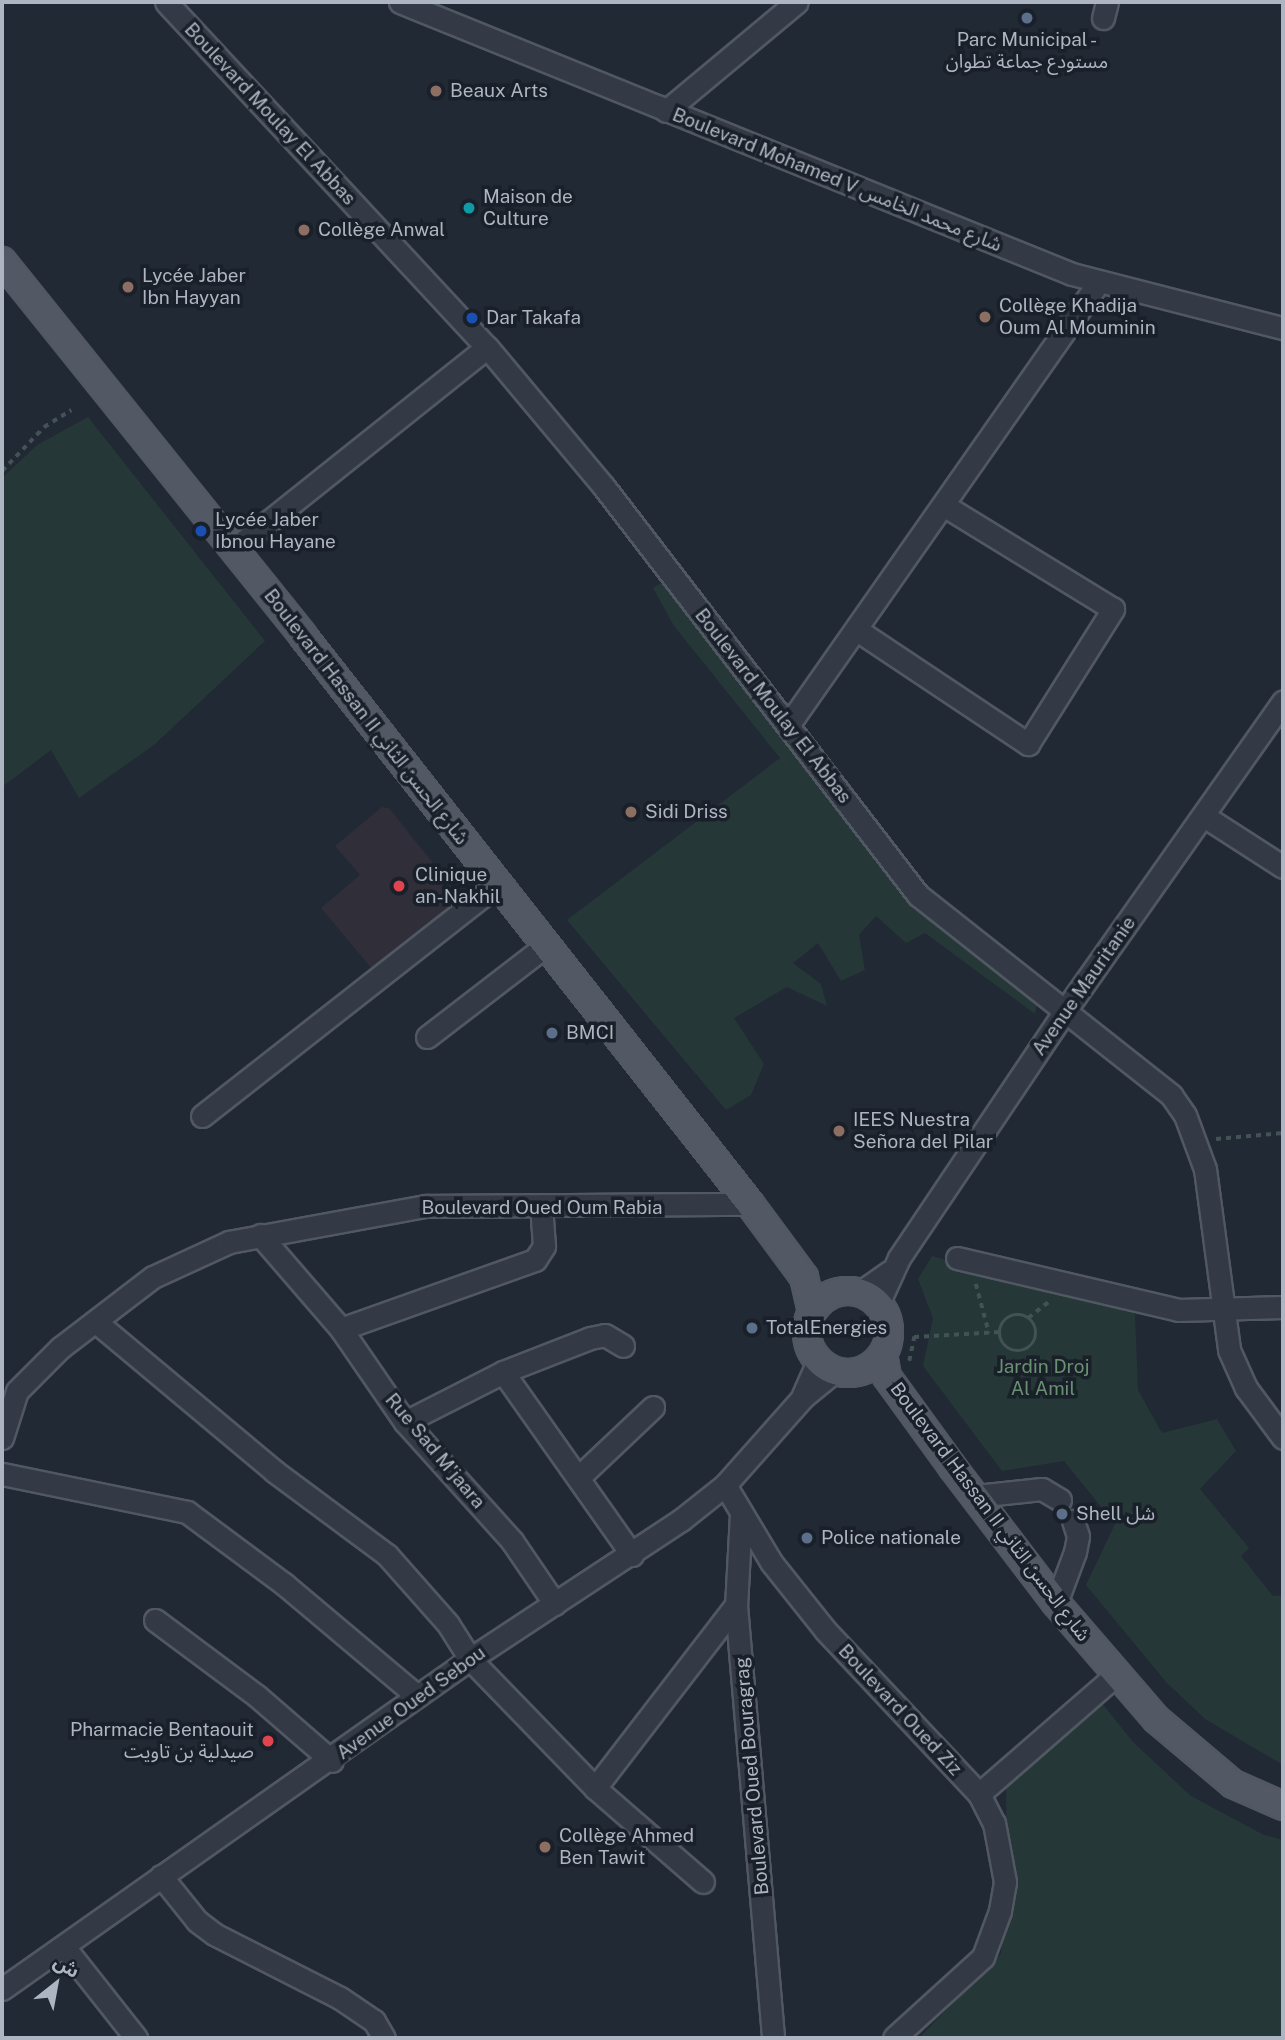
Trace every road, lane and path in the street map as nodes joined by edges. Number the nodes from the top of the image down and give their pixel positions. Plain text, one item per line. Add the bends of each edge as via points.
1 (166, 2) edge
2 (400, 2) edge
3 (797, 2) edge
4 (666, 111) junction
5 (2, 261) edge
6 (1098, 283) junction
7 (1283, 328) edge
8 (487, 347) junction
9 (71, 410) dead end
10 (2, 471) edge
11 (943, 505) junction
12 (233, 550) junction
13 (857, 630) junction
14 (1283, 702) edge
15 (789, 724) junction
16 (1204, 816) junction
17 (1283, 867) edge
18 (498, 884) junction
19 (545, 946) junction
20 (1064, 1012) junction
21 (427, 1037) dead end
22 (202, 1116) dead end
23 (1283, 1133) edge
24 (1196, 1140) junction
25 (541, 1205) junction
26 (750, 1205) junction
27 (260, 1235) junction
28 (967, 1261) joint
29 (804, 1277) junction
30 (1061, 1284) junction
31 (859, 1296) junction
32 (1283, 1307) edge
33 (1222, 1310) junction
34 (812, 1311) junction
35 (1028, 1318) junction
36 (96, 1322) junction
37 (341, 1329) junction
38 (989, 1332) junction
39 (1000, 1332) junction
40 (623, 1346) dead end
41 (827, 1366) junction
42 (503, 1371) junction
43 (883, 1372) junction
44 (653, 1407) dead end
45 (405, 1422) junction
46 (2, 1438) edge
47 (1283, 1438) edge
48 (2, 1474) edge
49 (579, 1477) junction
50 (725, 1485) junction
51 (976, 1496) junction
52 (1060, 1500) dead end
53 (741, 1514) junction
54 (1073, 1521) dead end
55 (632, 1555) junction
56 (1056, 1603) junction
57 (555, 1604) junction
58 (736, 1605) junction
59 (155, 1620) dead end
60 (470, 1659) junction
61 (1117, 1674) junction
62 (417, 1696) junction
63 (332, 1760) junction
64 (595, 1788) junction
65 (979, 1794) junction
66 (1283, 1806) edge
67 (162, 1876) junction
68 (703, 1882) dead end
69 (65, 1948) junction
70 (4, 1982) edge
71 (136, 2038) edge
72 (384, 2038) edge
73 (773, 2038) edge
74 (894, 2038) edge

1 - 8 street, Boulevard Moulay El Abbas
2 - 4 street, Boulevard Mohamed V شارع محمد الخامس
3 - 4 street
4 - 6 street, Boulevard Mohamed V شارع محمد الخامس
5 - 12 main road, Boulevard Hassan II شارع الحسن الثاني
6 - 7 street, Boulevard Mohamed V شارع محمد الخامس
6 - 11 street
8 - 12 street
8 - 15 street, Boulevard Moulay El Abbas via 604,487
9 - 10 path via 44,427
11 - 13 street
11 - 13 street via 1113,609 1028,744
12 - 18 main road, Boulevard Hassan II شارع الحسن الثاني
13 - 15 street
14 - 16 street, Avenue Mauritanie
15 - 20 street, Boulevard Moulay El Abbas via 918,895
16 - 17 street
16 - 20 street, Avenue Mauritanie
18 - 19 main road, Boulevard Hassan II شارع الحسن الثاني
18 - 22 street
19 - 21 street
19 - 26 main road, Boulevard Hassan II شارع الحسن الثاني
20 - 24 street, Boulevard Moulay El Abbas via 1171,1095
20 - 31 street, Avenue Mauritanie via 889,1272
23 - 24 path
24 - 33 street, Boulevard Moulay El Abbas via 1205,1169
25 - 26 street, Boulevard Oued Oum Rabia
25 - 27 street, Boulevard Oued Oum Rabia via 426,1206
25 - 37 street via 544,1246 535,1261
26 - 29 main road, Boulevard Hassan II شارع الحسن الثاني
27 - 36 street, Boulevard Oued Oum Rabia via 191,1256 153,1277
27 - 37 street, Rue Sad M'jaara
28 - 30 street
28 - 38 path
29 - 31 main road
29 - 34 main road, Boulevard Hassan II شارع الحسن الثاني
30 - 33 street via 1178,1310
30 - 35 path via 1057,1295
31 - 34 main road via 824,1298
31 - 43 main road via 888,1328
32 - 33 street
33 - 47 street, Boulevard Moulay El Abbas via 1229,1350 1246,1388
34 - 41 main road via 806,1328 808,1346
35 - 39 path via 1010,1317
35 - 39 path via 1036,1334 1026,1349 1008,1348
36 - 46 street, Boulevard Oued Oum Rabia via 17,1391
36 - 60 street via 274,1471 387,1555 448,1624
37 - 45 street, Rue Sad M'jaara
38 - 39 path
38 - 43 path via 914,1337 904,1376
40 - 42 street via 605,1335 590,1338
41 - 43 main road
41 - 50 street, Avenue Oued Sebou
42 - 45 street
42 - 49 street
43 - 51 main road, Boulevard Hassan II شارع الحسن الثاني
44 - 49 street
45 - 57 street, Rue Sad M'jaara via 512,1541
48 - 62 street via 187,1513 284,1584
49 - 55 street
50 - 53 street, Boulevard Oued Ziz
50 - 55 street, Avenue Oued Sebou
51 - 52 street via 1042,1489
51 - 56 main road, Boulevard Hassan II شارع الحسن الثاني
53 - 58 street, Boulevard Oued Bouragrag
53 - 65 street, Boulevard Oued Ziz via 771,1562 825,1630
54 - 56 street via 1075,1552
55 - 57 street, Avenue Oued Sebou
56 - 61 main road, Boulevard Hassan II شارع الحسن الثاني
57 - 60 street, Avenue Oued Sebou
58 - 64 street
58 - 73 street, Boulevard Oued Bouragrag
59 - 63 street via 257,1696
60 - 62 street, Avenue Oued Sebou
60 - 64 street
61 - 65 street
61 - 66 main road, Boulevard Hassan II شارع الحسن الثاني via 1196,1757 1233,1784
62 - 63 street, Avenue Oued Sebou
63 - 67 street, Avenue Oued Sebou
64 - 68 street
65 - 74 street, Boulevard Oued Ziz via 994,1823 1005,1882 1000,1911 983,1957
67 - 69 street, Avenue Oued Sebou
67 - 72 street via 205,1928 340,1998 373,2021
69 - 70 street, Avenue Oued Sebou
69 - 71 street

